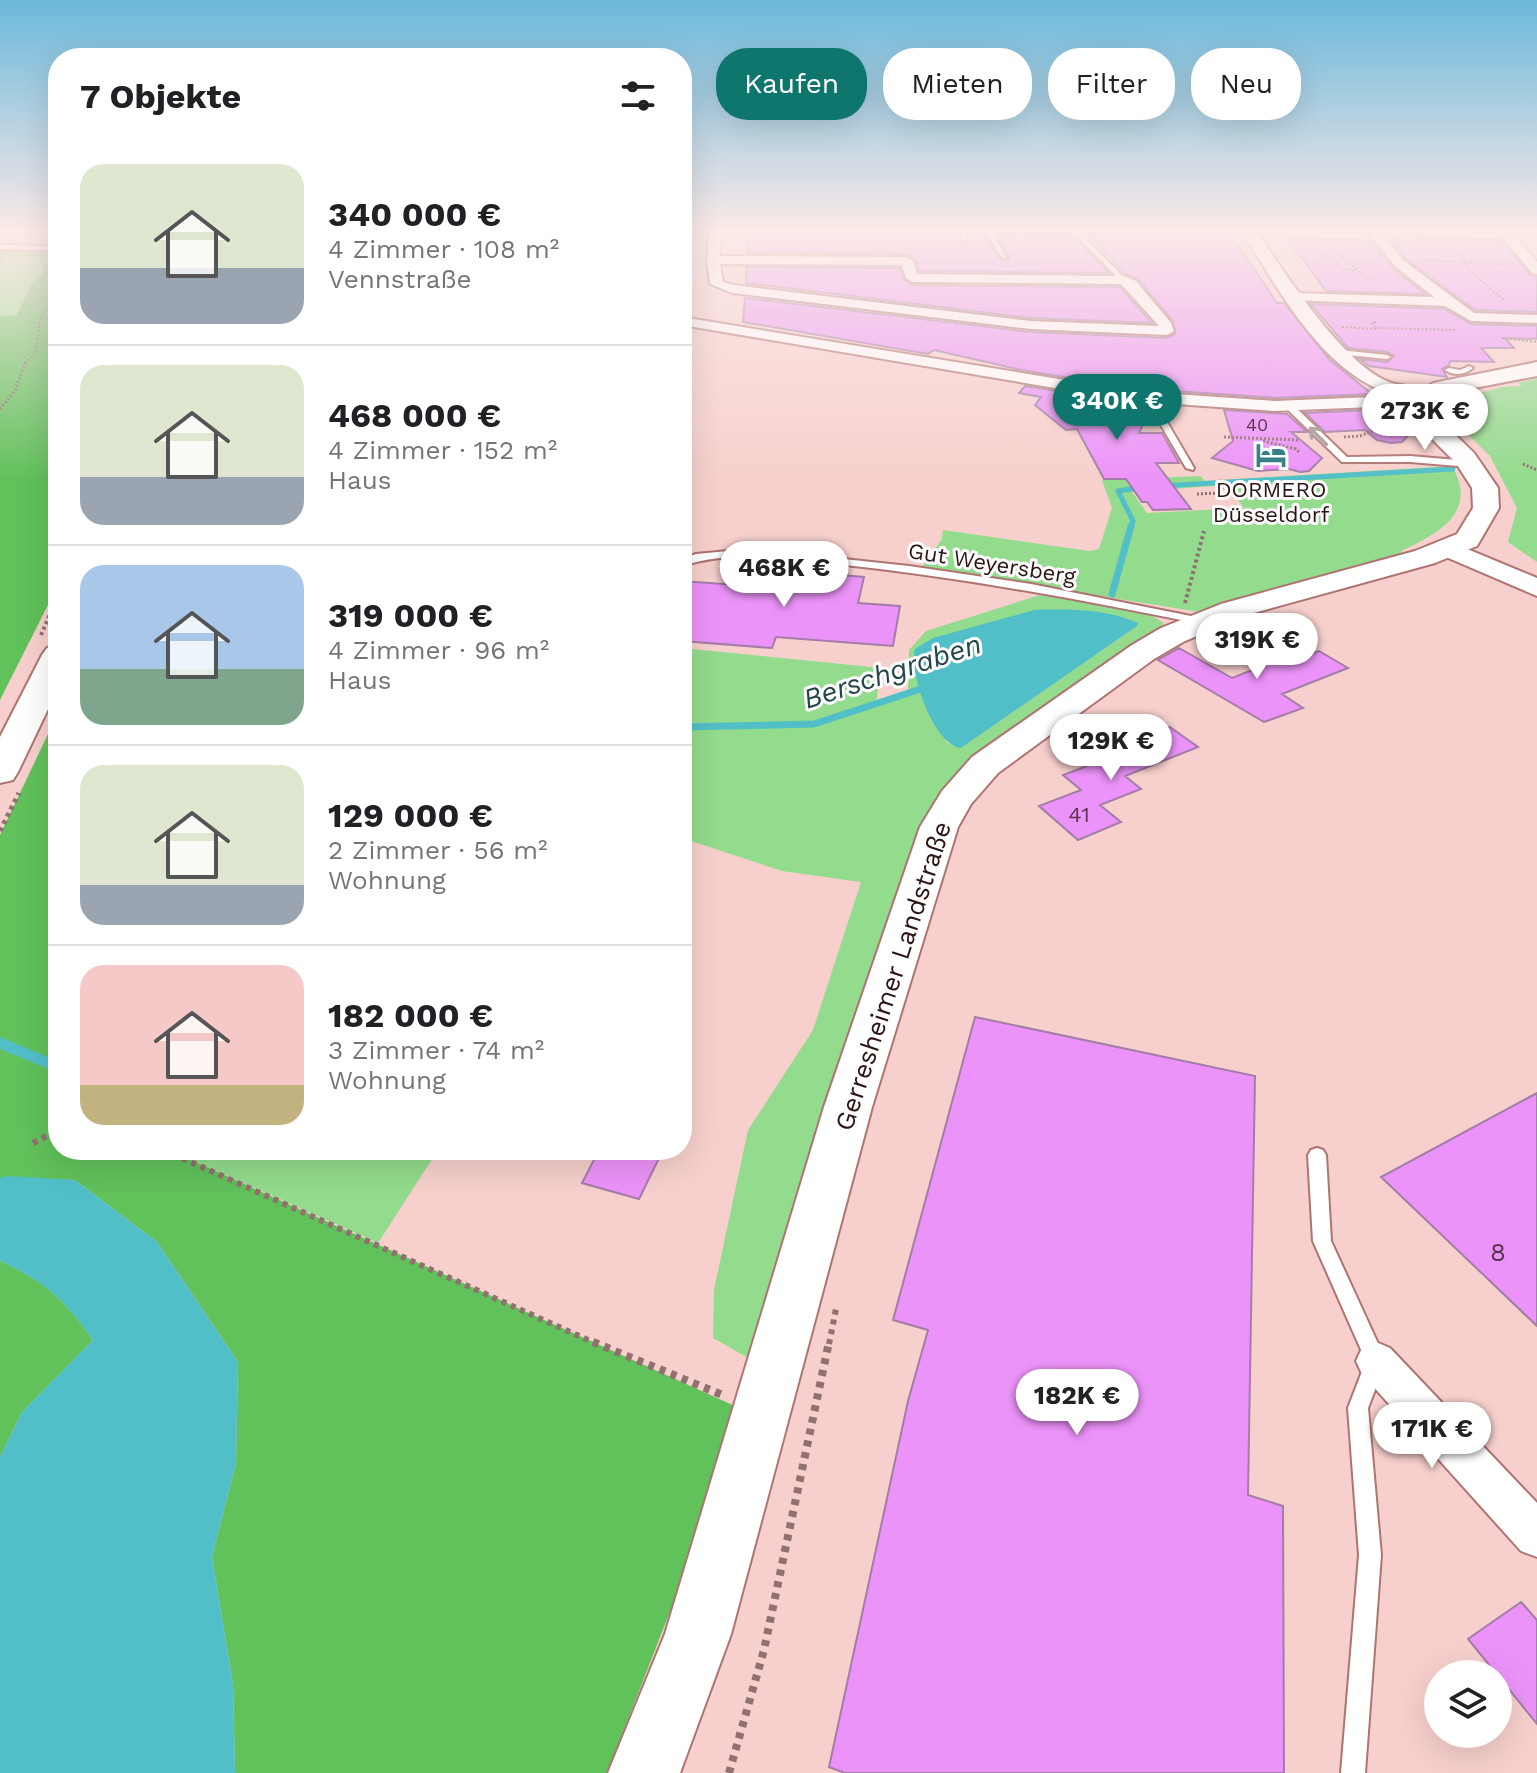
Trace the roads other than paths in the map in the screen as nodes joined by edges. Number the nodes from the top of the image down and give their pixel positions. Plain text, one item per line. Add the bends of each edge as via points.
1 (946, 315) edge
2 (1157, 315) edge
3 (1305, 315) edge
4 (1468, 315) edge
5 (1532, 319) edge
6 (692, 323) edge
7 (1353, 355) junction
8 (1537, 369) edge
9 (1465, 370) dead end
10 (1384, 375) junction
11 (1435, 392) junction
12 (1149, 398) junction
13 (1279, 404) junction
14 (1470, 464) junction
15 (1190, 468) dead end
16 (1458, 544) junction
17 (692, 559) edge
18 (1537, 577) edge
19 (1537, 588) edge
20 (1191, 618) junction
21 (48, 675) edge
22 (0, 772) edge
23 (1317, 1155) dead end
24 (1376, 1361) junction
25 (1537, 1535) edge
26 (644, 1773) edge
27 (1353, 1773) edge

1 - 2 street via 1167,331
3 - 7 street
4 - 5 street
6 - 12 street
7 - 10 street
7 - 10 lane
8 - 11 main road
9 - 11 lane
10 - 11 street
10 - 11 street
10 - 13 street
11 - 14 main road
12 - 13 street
12 - 15 lane
14 -> 13 lane via 1345,460
14 - 16 main road via 1487,501 1478,526
16 - 18 street
16 - 19 street
16 - 20 main road, Gerresheimer Landstraße
17 - 20 lane, Gut Weyersberg via 750,552 955,576
20 - 26 main road, Gerresheimer Landstraße via 985,765 939,827 848,1107 698,1634
21 - 22 main road
23 - 24 lane via 1322,1241
24 - 25 street
24 - 27 lane via 1358,1408 1370,1555

